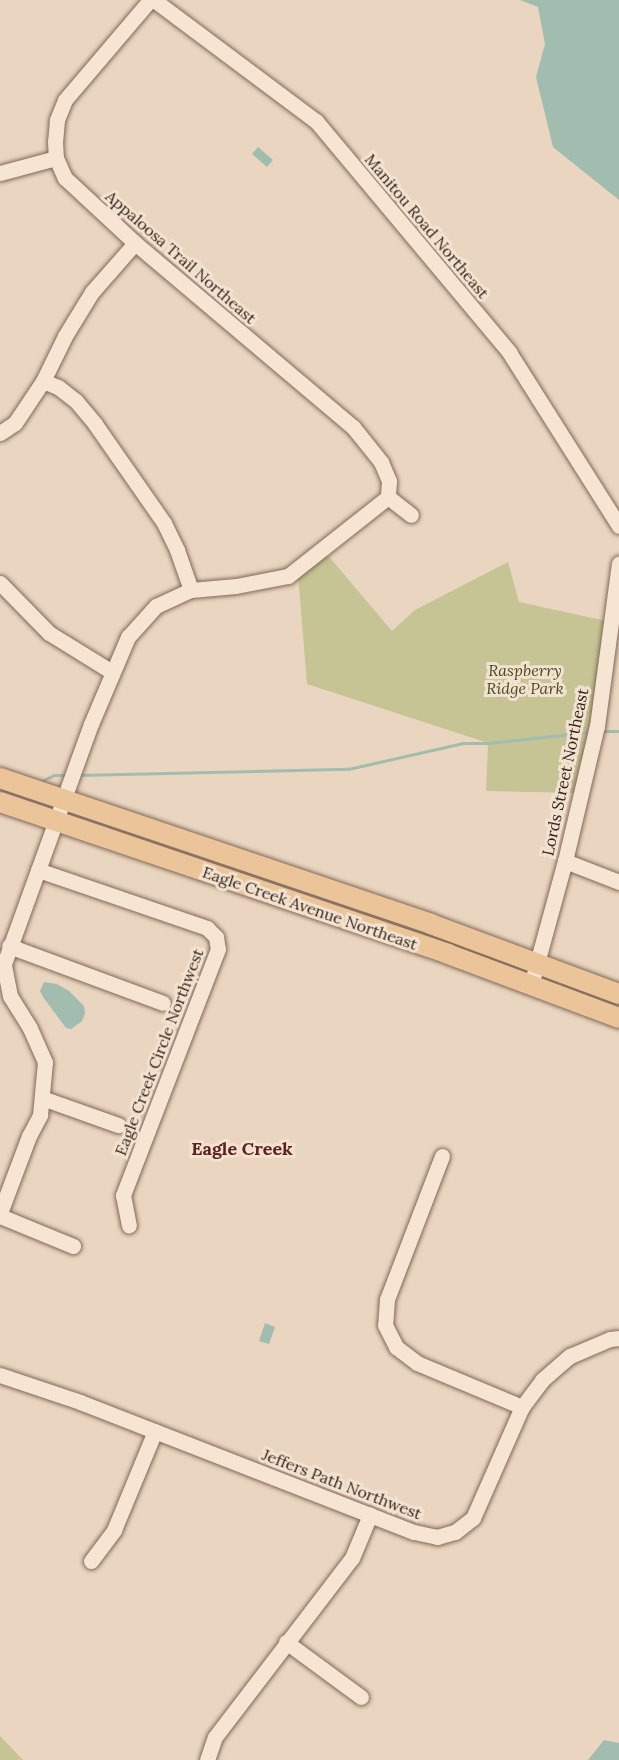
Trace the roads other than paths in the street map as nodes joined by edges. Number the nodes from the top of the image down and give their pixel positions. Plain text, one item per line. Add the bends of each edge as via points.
1 (152, 0) edge
2 (56, 158) junction
3 (0, 173) edge
4 (135, 243) junction
5 (43, 381) junction
6 (0, 433) edge
7 (388, 497) junction
8 (411, 515) dead end
9 (619, 526) edge
10 (619, 562) edge
11 (0, 583) edge
12 (190, 590) junction
13 (616, 610) edge
14 (112, 672) junction
15 (0, 778) edge
16 (64, 800) junction
17 (0, 802) edge
18 (55, 821) junction
19 (565, 861) junction
20 (38, 870) junction
21 (619, 882) edge
22 (9, 946) junction
23 (538, 963) junction
24 (531, 985) junction
25 (619, 994) edge
26 (163, 1003) dead end
27 (619, 1018) edge
28 (42, 1098) junction
29 (118, 1125) dead end
30 (442, 1156) dead end
31 (0, 1215) edge
32 (129, 1225) dead end
33 (74, 1246) dead end
34 (619, 1338) edge
35 (0, 1375) edge
36 (522, 1407) junction
37 (155, 1431) junction
38 (370, 1515) junction
39 (91, 1561) dead end
40 (286, 1642) junction
41 (361, 1697) dead end
42 (207, 1760) edge

1 - 2 street via 65,100 57,120
1 - 9 street, Manitou Road Northeast via 316,121 509,352
2 - 3 street
2 - 4 street, Appaloosa Trail Northeast via 65,178 78,193
4 - 5 street via 92,292
4 - 7 street, Appaloosa Trail Northeast via 353,427 381,462 389,481
5 - 6 street via 15,423
5 - 12 street via 76,401 95,424 164,523
7 - 8 street
7 - 12 street via 288,576
10 - 13 street, Lords Street Northeast
11 - 14 street via 49,633
12 - 14 street via 156,606 128,637
13 - 19 street, Lords Street Northeast via 597,726
14 - 16 street
15 - 16 main road, Eagle Creek Avenue Northeast
16 - 18 street
16 - 23 main road, Eagle Creek Avenue Northeast
17 - 18 main road, Eagle Creek Avenue Northeast
18 - 20 street
18 - 24 main road, Eagle Creek Avenue Northeast
19 - 21 street
19 - 23 street, Lords Street Northeast
20 - 22 street
20 - 32 street, Eagle Creek Circle Northwest via 207,928 216,937 218,949 123,1196
22 - 26 street
22 - 28 street via 4,964 10,996 45,1062
23 - 24 street, Lords Street Northeast
23 - 25 main road, Eagle Creek Avenue Northeast
24 - 27 main road, Eagle Creek Avenue Northeast
28 - 29 street
28 - 31 street via 40,1115
30 - 36 street via 387,1299 385,1325 396,1347 417,1363
31 - 33 street
34 - 36 street, Jeffers Path Northwest via 570,1356 542,1380
35 - 37 street, Jeffers Path Northwest
36 - 38 street, Jeffers Path Northwest via 473,1518 455,1532 437,1537
37 - 38 street, Jeffers Path Northwest
37 - 39 street via 114,1530
38 - 40 street via 352,1558
40 - 41 street
40 - 42 street via 216,1737

